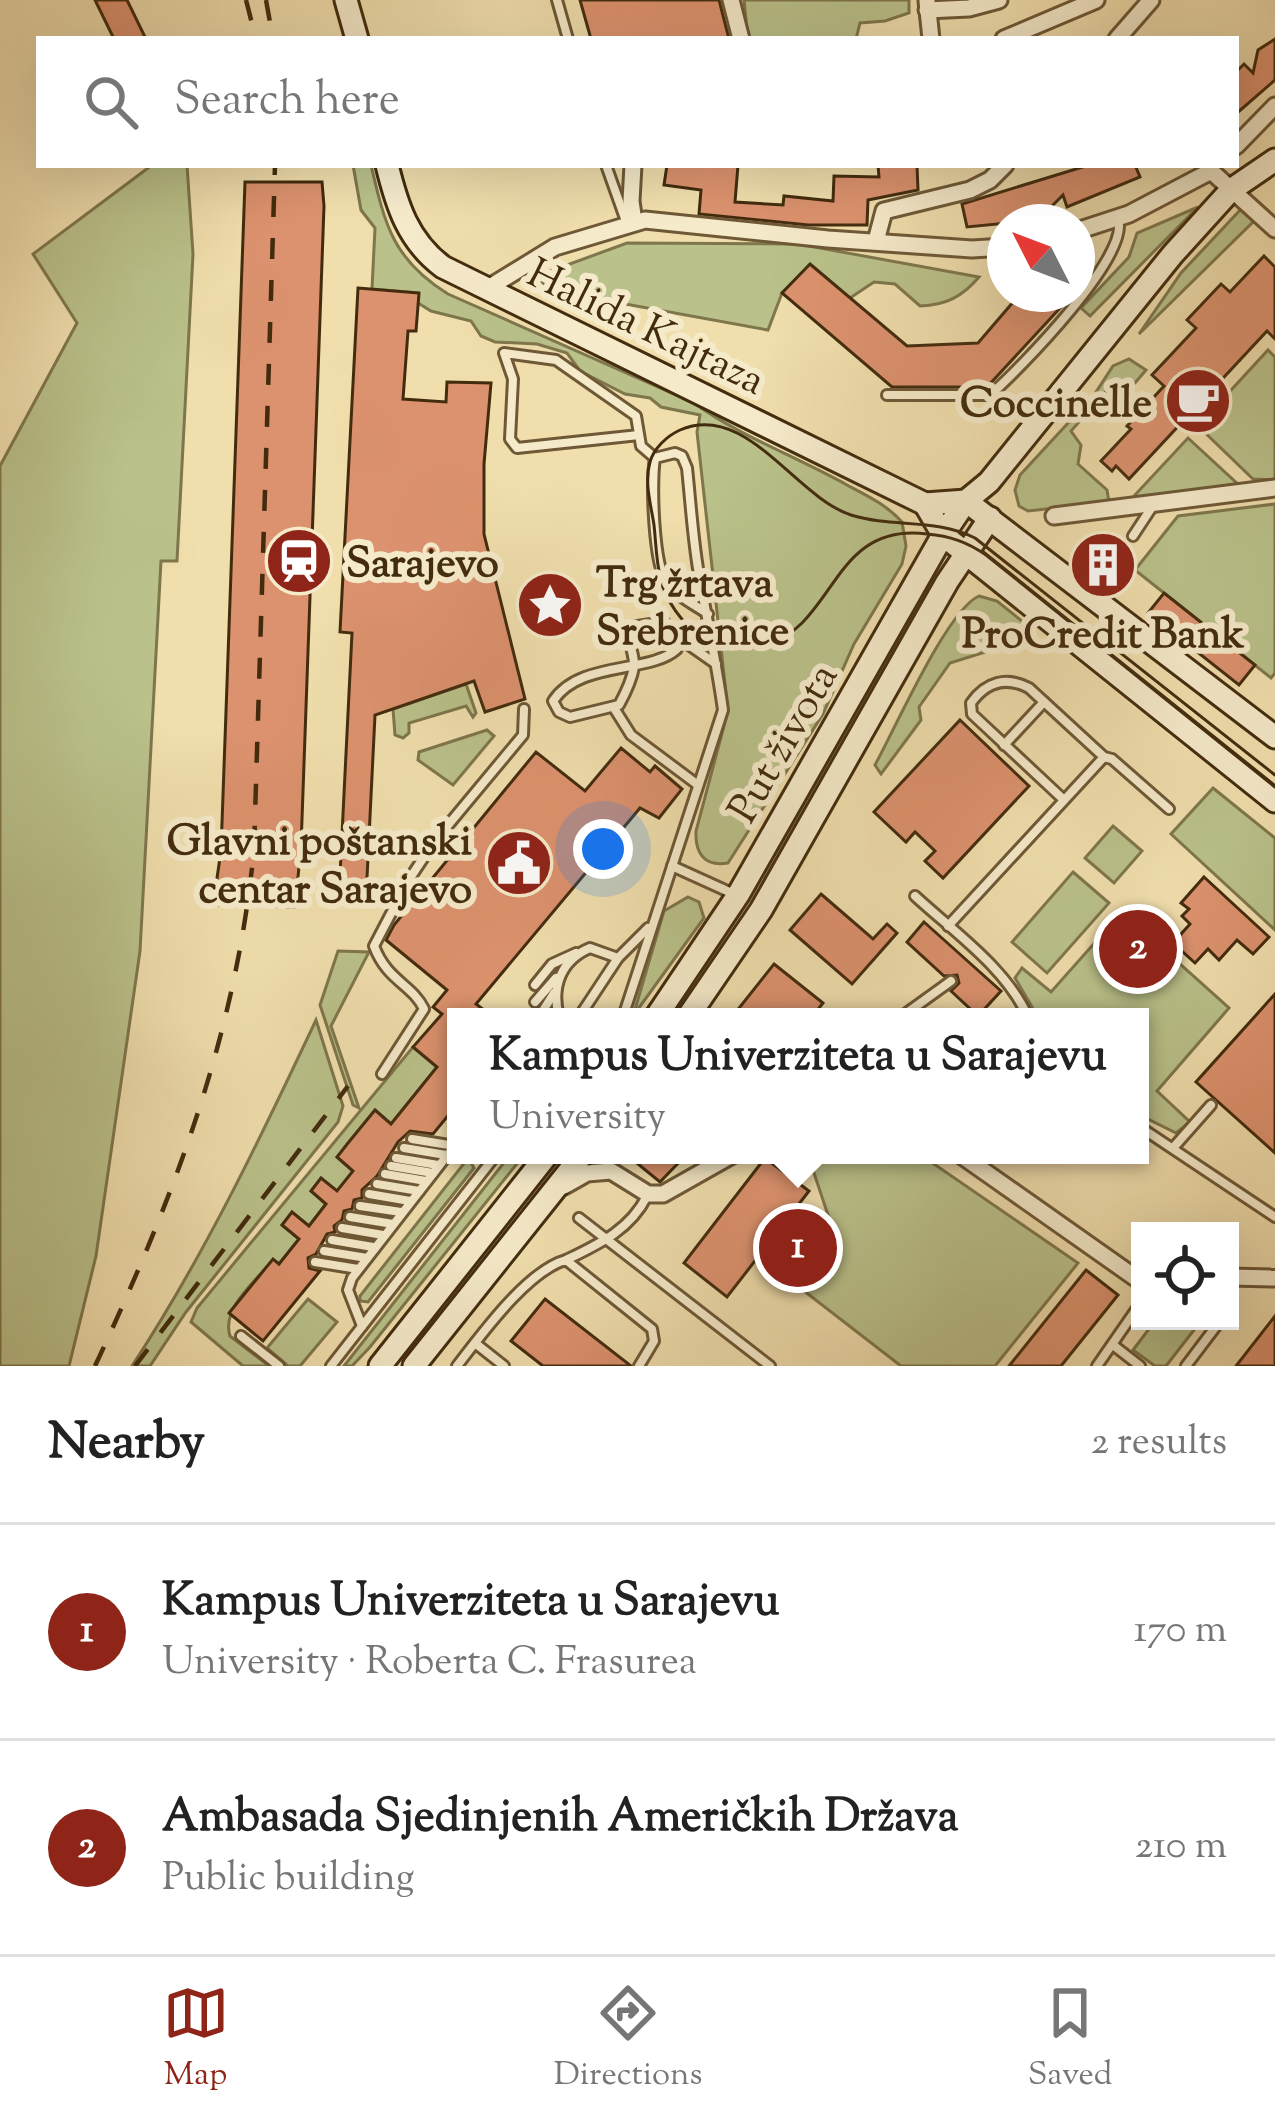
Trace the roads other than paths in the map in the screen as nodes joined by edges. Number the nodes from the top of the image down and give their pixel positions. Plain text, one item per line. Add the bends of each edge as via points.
1 (346, 0) edge
2 (557, 0) edge
3 (731, 0) edge
4 (999, 0) edge
5 (1096, 0) edge
6 (1151, 0) edge
7 (927, 5) edge
8 (356, 36) edge
9 (567, 36) edge
10 (740, 36) edge
11 (932, 36) edge
12 (1011, 36) edge
13 (1120, 36) edge
14 (1275, 106) edge
15 (1239, 143) edge
16 (1275, 160) edge
17 (388, 168) edge
18 (607, 168) edge
19 (633, 168) edge
20 (1002, 168) edge
21 (1215, 168) edge
22 (1231, 190) junction
23 (1118, 219) junction
24 (630, 223) junction
25 (1095, 226) edge
26 (1275, 229) edge
27 (876, 241) junction
28 (987, 248) edge
29 (485, 290) junction
30 (887, 395) dead end
31 (639, 435) junction
32 (656, 458) junction
33 (989, 482) junction
34 (1275, 488) edge
35 (966, 501) junction
36 (1155, 503) junction
37 (925, 504) junction
38 (1054, 516) dead end
39 (990, 518) junction
40 (943, 535) junction
41 (1133, 536) dead end
42 (965, 552) junction
43 (708, 614) junction
44 (679, 638) junction
45 (634, 662) junction
46 (717, 664) junction
47 (1044, 702) junction
48 (614, 708) junction
49 (524, 709) dead end
50 (1275, 736) edge
51 (1004, 745) junction
52 (1104, 757) junction
53 (698, 785) junction
54 (1064, 800) junction
55 (1275, 801) edge
56 (1169, 809) dead end
57 (672, 866) junction
58 (738, 896) junction
59 (915, 896) dead end
60 (948, 926) junction
61 (649, 927) junction
62 (578, 953) junction
63 (976, 953) junction
64 (618, 958) junction
65 (968, 962) dead end
66 (561, 973) junction
67 (951, 981) dead end
68 (535, 985) dead end
69 (555, 992) junction
70 (536, 1002) dead end
71 (544, 1008) edge
72 (555, 1008) edge
73 (584, 1008) edge
74 (626, 1008) edge
75 (662, 1008) edge
76 (694, 1008) edge
77 (914, 1008) edge
78 (1023, 1008) edge
79 (382, 1074) dead end
80 (1211, 1105) dead end
81 (1149, 1133) edge
82 (412, 1139) dead end
83 (447, 1144) edge
84 (404, 1148) dead end
85 (1173, 1148) junction
86 (447, 1155) edge
87 (447, 1156) edge
88 (487, 1164) edge
89 (540, 1164) edge
90 (575, 1164) edge
91 (618, 1164) edge
92 (716, 1164) edge
93 (974, 1164) edge
94 (433, 1173) junction
95 (625, 1177) junction
96 (377, 1184) dead end
97 (419, 1191) junction
98 (550, 1194) junction
99 (648, 1194) junction
100 (369, 1195) dead end
101 (411, 1202) junction
102 (360, 1206) dead end
103 (402, 1213) junction
104 (350, 1217) dead end
105 (579, 1217) dead end
106 (1275, 1217) edge
107 (393, 1224) junction
108 (342, 1228) dead end
109 (385, 1235) junction
110 (332, 1240) dead end
111 (607, 1240) junction
112 (375, 1247) junction
113 (324, 1251) dead end
114 (367, 1258) junction
115 (566, 1260) junction
116 (315, 1262) dead end
117 (358, 1269) junction
118 (1131, 1275) edge
119 (1239, 1277) edge
120 (1275, 1278) edge
121 (1131, 1318) edge
122 (362, 1326) junction
123 (1213, 1330) edge
124 (241, 1336) dead end
125 (476, 1343) junction
126 (1113, 1345) junction
127 (279, 1366) edge
128 (331, 1366) edge
129 (380, 1366) edge
130 (414, 1366) edge
131 (457, 1366) edge
132 (504, 1366) edge
133 (639, 1366) edge
134 (770, 1366) edge
135 (1096, 1366) edge
136 (1141, 1366) edge
137 (1186, 1366) edge

1 - 8 street
2 - 9 lane
3 - 10 street
4 - 7 street
5 - 12 street
6 - 13 street
7 - 11 street
14 - 15 street
16 - 22 street, Put života
17 - 29 street, Halida Kajtaza via 420,247
18 - 24 lane
19 - 24 street
20 - 27 street via 970,190 884,211
21 - 22 street
21 - 23 street
22 - 26 street
22 - 33 street, Put života
23 - 25 street
23 - 30 lane via 1119,240 1100,273 990,394
24 - 27 street
24 - 29 street via 555,247
27 - 28 street
29 - 37 street, Halida Kajtaza
31 - 31 lane via 512,445 513,379 504,353 551,358 636,416
31 - 32 lane
32 - 43 lane via 662,576
32 - 43 lane via 675,453 686,462
33 - 35 street, Put života
33 - 39 street
34 - 36 street
35 - 37 street
35 - 39 street
35 - 40 street, Put života
36 - 38 street
36 - 41 lane
37 - 40 street
39 - 42 street, Put života
39 - 50 street
40 - 42 street
40 - 58 street, Put života
42 - 55 street
42 - 76 street, Put života via 772,893
43 - 46 lane
44 - 45 lane via 672,654
44 - 45 lane via 664,622 632,627
44 - 46 lane
45 - 48 lane
45 - 48 lane via 568,684 553,701 569,717
46 - 53 lane via 723,710
47 - 51 lane
47 - 51 lane via 1014,680 977,695 972,715
47 - 52 lane
48 - 53 lane via 632,735
49 - 79 lane via 523,735 434,842 374,946 389,976 424,1009
51 - 54 lane
52 - 54 lane
52 - 56 lane
53 - 57 lane
54 - 60 lane
57 - 58 lane
57 - 61 lane
58 - 75 street, Put života
59 - 60 lane
60 - 63 lane
61 - 64 lane
61 - 74 lane
62 - 64 lane via 601,949
62 - 66 lane
62 - 68 lane via 551,964
63 - 65 lane
63 - 78 lane
64 - 73 lane
66 - 69 lane
66 - 70 lane
67 - 77 lane
69 - 71 lane
69 - 72 lane
80 - 85 lane
81 - 85 lane
82 - 83 lane
84 - 86 lane
85 - 106 lane
87 - 94 lane
88 - 122 lane
89 - 129 street
90 - 98 street
91 - 95 street
92 - 99 street via 663,1194
93 - 118 street
94 - 94 lane via 390,1166
94 - 97 lane
95 - 98 street via 587,1173
95 - 99 street
96 - 97 lane
97 - 101 lane
98 - 130 street
99 - 111 lane
100 - 101 lane
101 - 103 lane
102 - 103 lane
103 - 107 lane
104 - 107 lane
105 - 111 lane
107 - 109 lane
108 - 109 lane
109 - 112 lane
110 - 112 lane
111 - 115 lane
111 - 134 lane
112 - 114 lane
113 - 114 lane
114 - 117 lane
115 - 125 lane via 532,1280
115 - 133 lane via 652,1329
116 - 117 lane
117 - 122 lane via 348,1290
119 - 120 street
121 - 126 lane
122 - 128 lane
123 - 137 lane
124 - 127 lane
125 - 131 lane
125 - 132 lane
126 - 135 lane
126 - 136 lane

